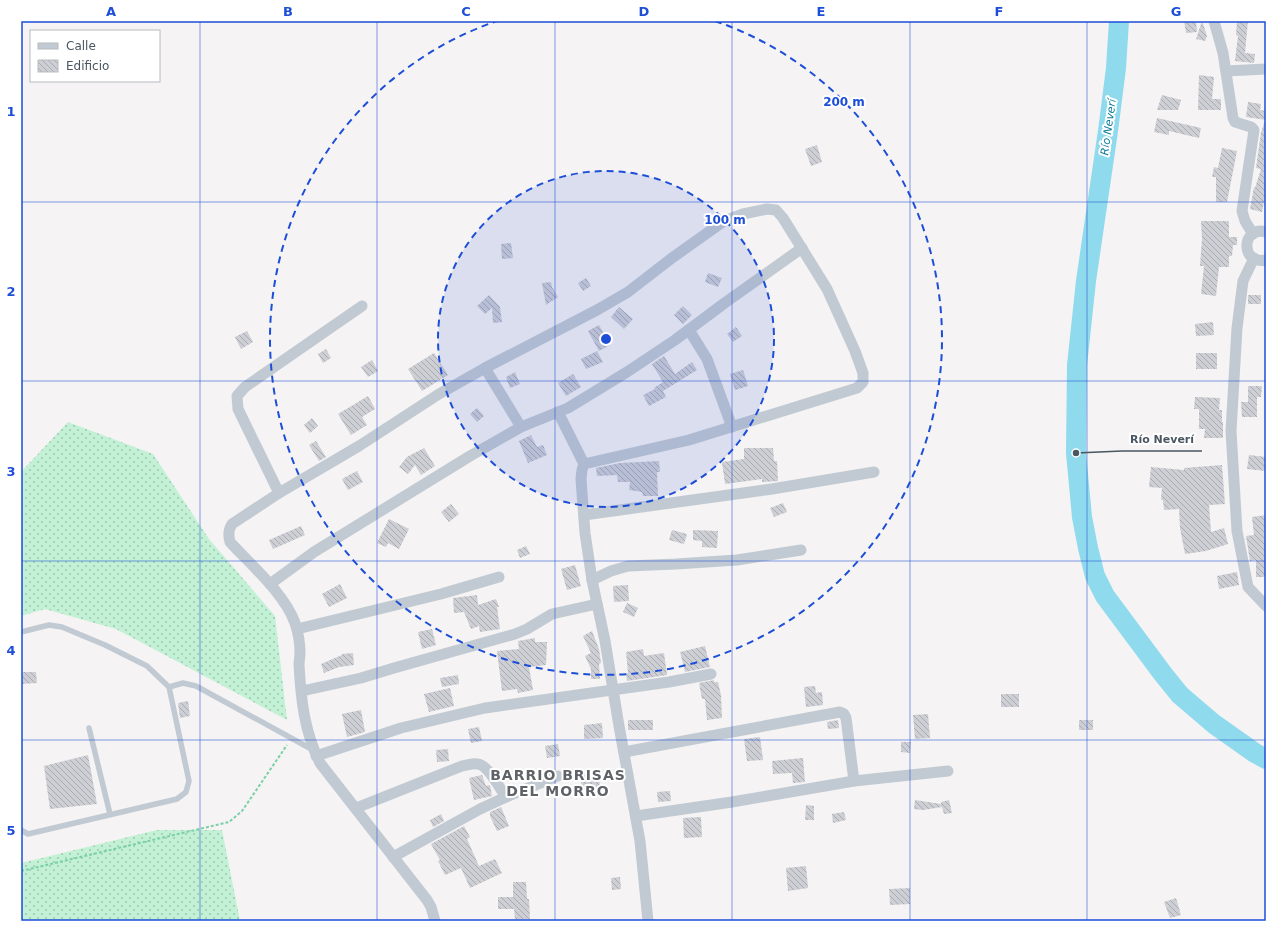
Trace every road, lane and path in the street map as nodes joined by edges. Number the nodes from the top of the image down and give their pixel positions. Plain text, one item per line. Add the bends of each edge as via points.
1 (1214, 21) edge
2 (1266, 69) edge
3 (1226, 71) junction
4 (1266, 232) edge
5 (1252, 234) junction
6 (802, 248) junction
7 (1254, 258) junction
8 (1266, 260) edge
9 (362, 306) dead end
10 (689, 330) junction
11 (485, 368) junction
12 (558, 412) junction
13 (521, 427) junction
14 (732, 427) junction
15 (584, 464) junction
16 (874, 472) dead end
17 (280, 493) junction
18 (584, 515) junction
19 (800, 550) dead end
20 (498, 577) dead end
21 (592, 580) junction
22 (270, 584) junction
23 (597, 604) junction
24 (1266, 606) edge
25 (297, 628) junction
26 (21, 632) edge
27 (711, 674) dead end
28 (169, 687) junction
29 (613, 690) junction
30 (302, 691) junction
31 (89, 728) dead end
32 (292, 738) junction
33 (624, 752) junction
34 (315, 754) junction
35 (948, 771) dead end
36 (558, 776) dead end
37 (854, 781) junction
38 (506, 797) junction
39 (356, 808) junction
40 (110, 814) junction
41 (636, 816) junction
42 (21, 830) edge
43 (393, 857) junction
44 (21, 871) edge
45 (435, 921) edge
46 (648, 921) edge

1 - 3 street
2 - 3 street
3 - 5 street via 1233,118 1235,122 1254,130 1242,211
4 - 5 street
5 - 7 street via 1247,249
6 - 10 street
6 - 11 street via 776,210 767,208 724,221 628,292
6 - 14 street via 830,296 860,365 864,376 863,382 857,388
7 - 8 street
7 - 24 street via 1243,281 1237,328 1231,430 1238,538 1248,587
9 - 17 street via 245,387 237,396 238,409
10 - 12 street via 627,372
10 - 14 street via 707,359
11 - 13 street
11 - 17 street
12 - 13 street
12 - 15 street
13 - 22 street via 314,552
14 - 15 street
15 - 18 street via 581,478
16 - 18 street
17 - 22 street via 232,524 228,533 230,542
18 - 21 street
19 - 21 street via 737,560 628,566
20 - 25 street via 442,594
21 - 23 street
22 - 25 street via 290,611
23 - 29 street
23 - 30 street via 552,614 515,634 361,678
25 - 30 street
26 - 28 lane via 49,626 62,627 147,666
27 - 29 street
28 - 32 lane via 183,683 196,686
28 - 40 lane via 189,780 186,792 177,799
29 - 33 street
29 - 34 street via 485,708 401,728
30 - 34 street via 306,725
31 - 40 lane
32 - 34 lane
32 - 44 path via 242,811 229,822
33 - 37 street via 840,712 846,718
33 - 41 street
34 - 39 street
35 - 37 street
36 - 38 street
37 - 41 street
38 - 39 street via 486,768 480,764 472,764
38 - 43 street
39 - 43 street
40 - 42 lane via 28,834
41 - 46 street
43 - 45 street via 427,900

